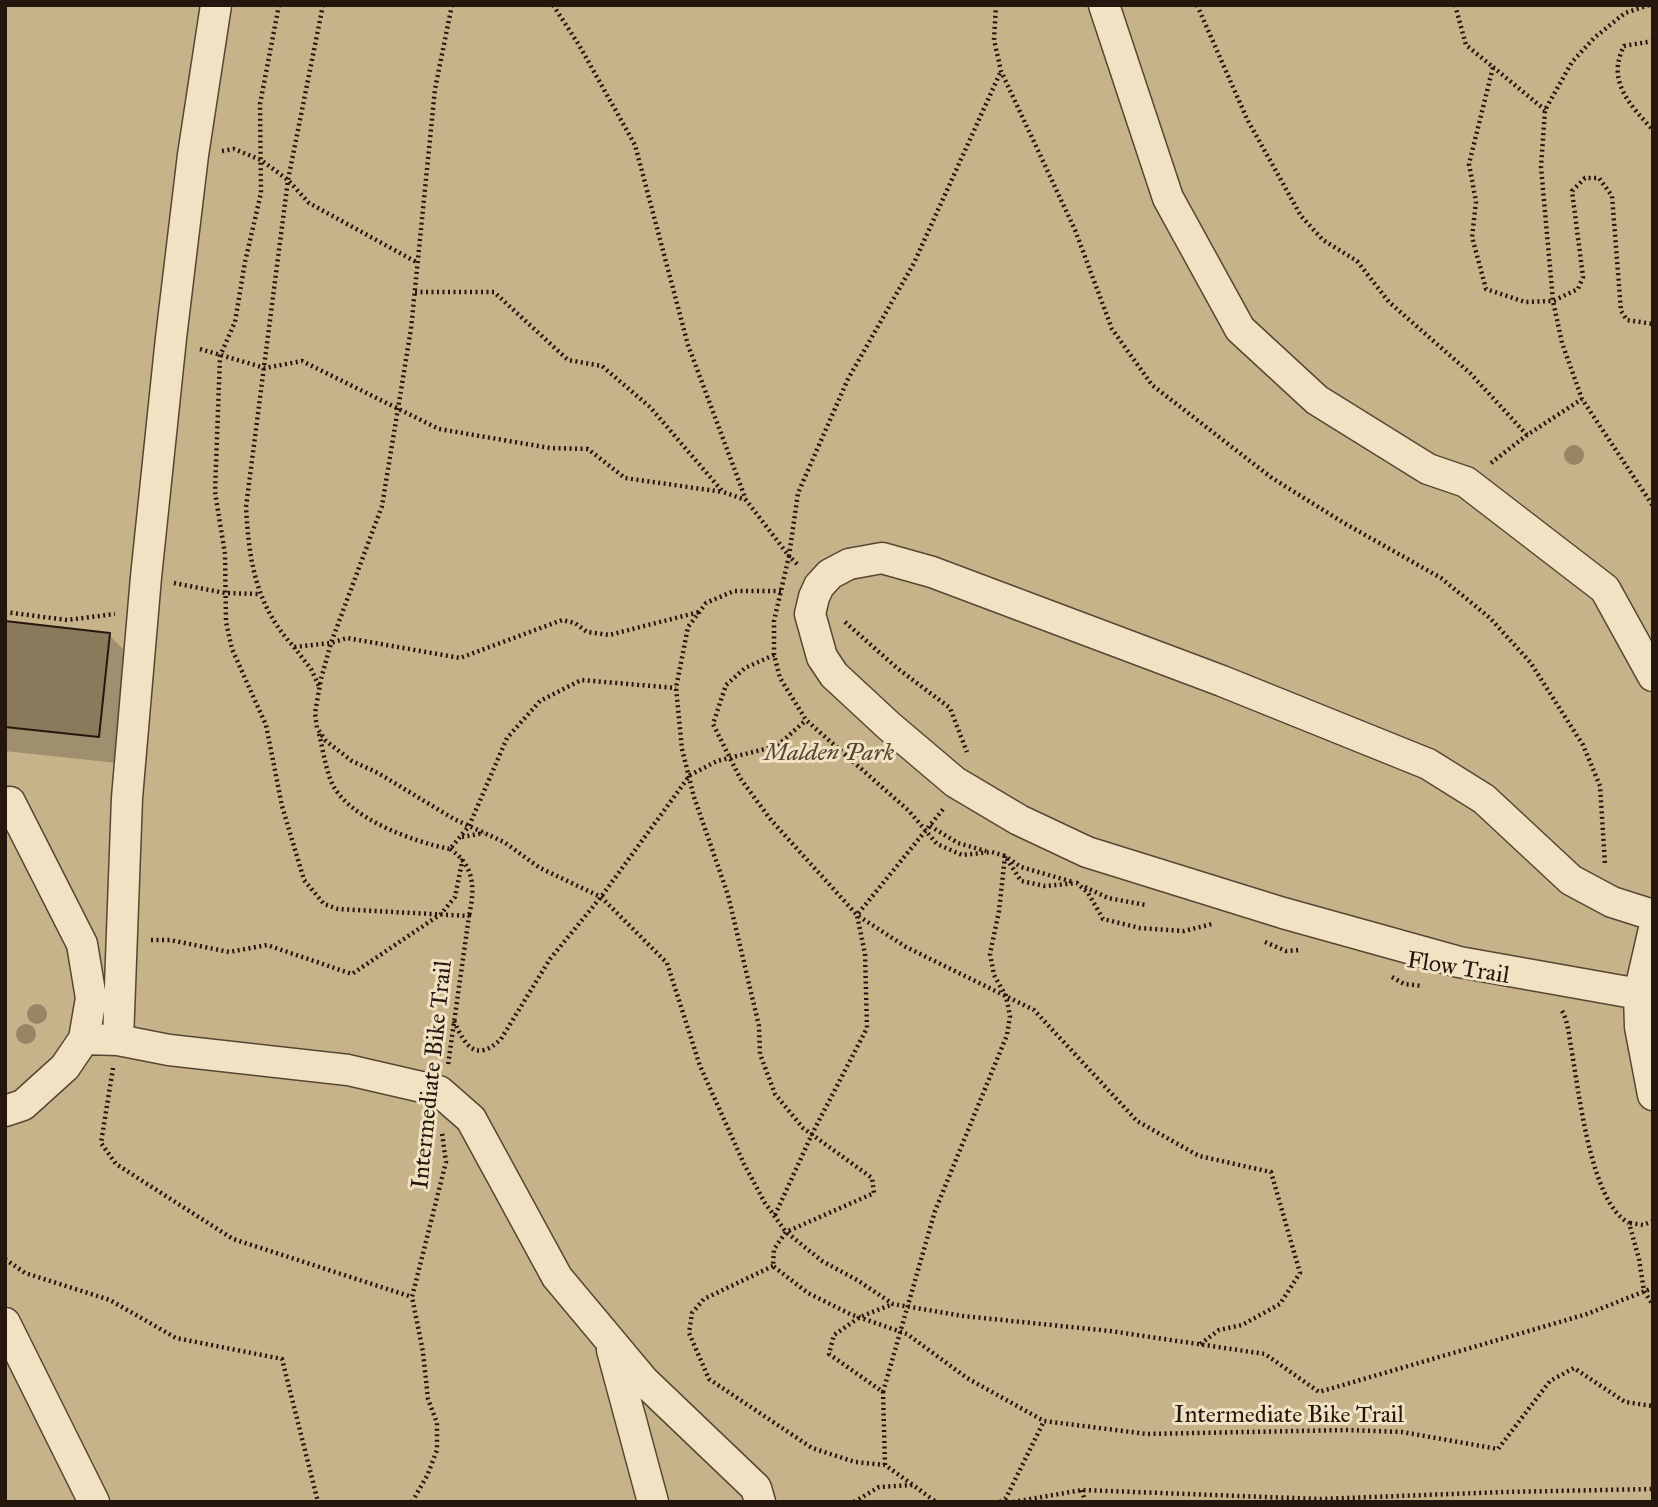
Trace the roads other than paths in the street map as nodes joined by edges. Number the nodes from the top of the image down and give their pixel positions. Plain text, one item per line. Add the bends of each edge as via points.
1 (216, 5) edge
2 (1104, 5) edge
3 (1653, 676) edge
4 (10, 802) dead end
5 (1653, 915) edge
6 (1653, 933) edge
7 (1639, 994) junction
8 (84, 1039) junction
9 (118, 1040) junction
10 (1653, 1095) edge
11 (5, 1111) edge
12 (5, 1323) edge
13 (609, 1339) junction
14 (764, 1497) edge
15 (94, 1502) edge
16 (653, 1502) edge

1 - 9 lane via 193,155 146,577 127,798
2 - 3 lane via 1168,198 1240,329 1317,400 1428,469 1466,482 1605,589
4 - 8 lane via 82,944 91,998
5 - 7 lane via 1608,900 1570,880 1484,799 1428,764 1235,686 932,572 881,558 849,564 830,575 814,597 810,614 822,657 834,675 960,785 1019,820 1087,852 1270,909 1459,962
6 - 7 lane
7 - 10 lane via 1640,1027
8 - 9 lane
8 - 11 lane via 65,1067 23,1105
9 - 13 lane via 348,1070 439,1091 471,1119 557,1277
12 - 15 lane
13 - 14 lane via 644,1381
13 - 16 lane

